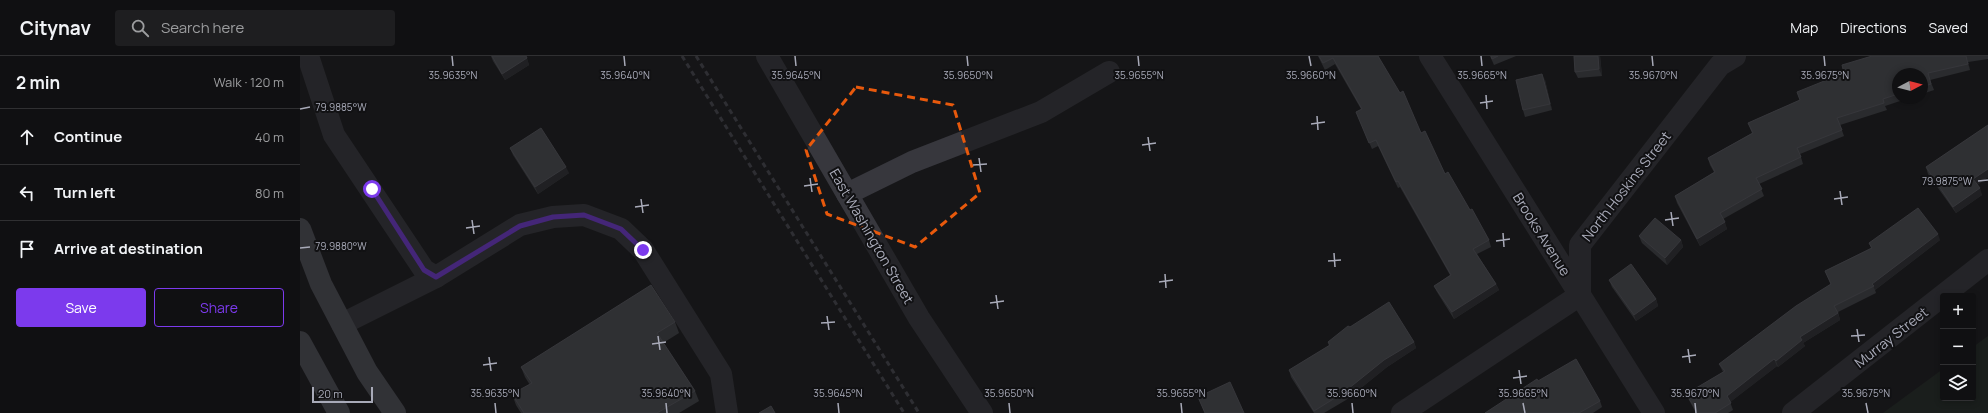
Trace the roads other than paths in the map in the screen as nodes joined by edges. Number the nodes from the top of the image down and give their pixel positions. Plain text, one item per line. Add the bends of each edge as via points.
1 (308, 56) edge
2 (767, 56) edge
3 (1430, 56) edge
4 (1725, 59) edge
5 (1109, 72) dead end
6 (847, 194) junction
7 (300, 229) edge
8 (1988, 260) edge
9 (436, 277) junction
10 (1580, 295) junction
11 (342, 324) junction
12 (300, 342) edge
13 (339, 413) edge
14 (395, 413) edge
15 (727, 413) edge
16 (982, 413) edge
17 (1402, 413) edge
18 (1654, 413) edge
19 (1793, 413) edge

1 - 9 street via 334,135 424,270
2 - 6 street, East Washington Street
3 - 10 street, Brooks Avenue
4 - 10 street, North Hoskins Street via 1580,245
5 - 6 street via 1041,112 912,162
6 - 16 street, East Washington Street via 919,318
7 - 11 main road via 321,284
8 - 19 street, Murray Street
9 - 11 street
9 - 15 street via 526,224 553,217 584,215 621,229 643,250 721,374
10 - 17 street
10 - 18 street, Brooks Avenue
11 - 14 main road via 367,372
12 - 13 main road

